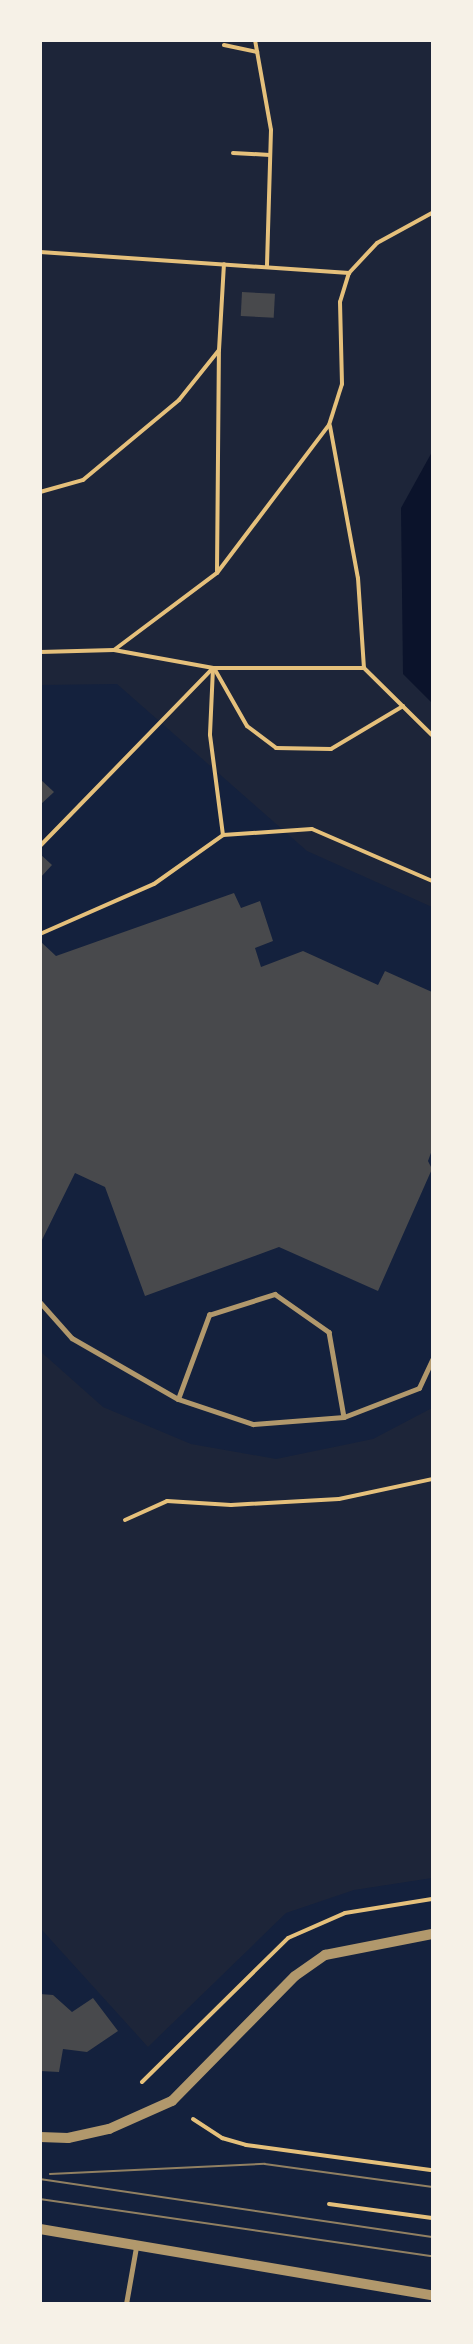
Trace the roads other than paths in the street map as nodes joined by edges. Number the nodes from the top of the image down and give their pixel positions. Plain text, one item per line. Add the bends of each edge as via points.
1 (40, 1302) edge
2 (432, 1360) edge
3 (178, 1399) junction
4 (344, 1418) junction
5 (432, 1934) edge
6 (40, 2137) edge
7 (40, 2229) edge
8 (136, 2244) junction
9 (432, 2295) edge
10 (126, 2304) edge

1 - 3 lane via 72,1338
2 - 4 lane via 419,1388
3 - 4 lane via 253,1424
3 - 4 lane via 208,1315 275,1294 329,1332
5 - 6 street via 325,1955 295,1976 172,2101 109,2129 69,2138
7 - 8 street
8 - 9 street via 317,2279
8 - 10 lane

